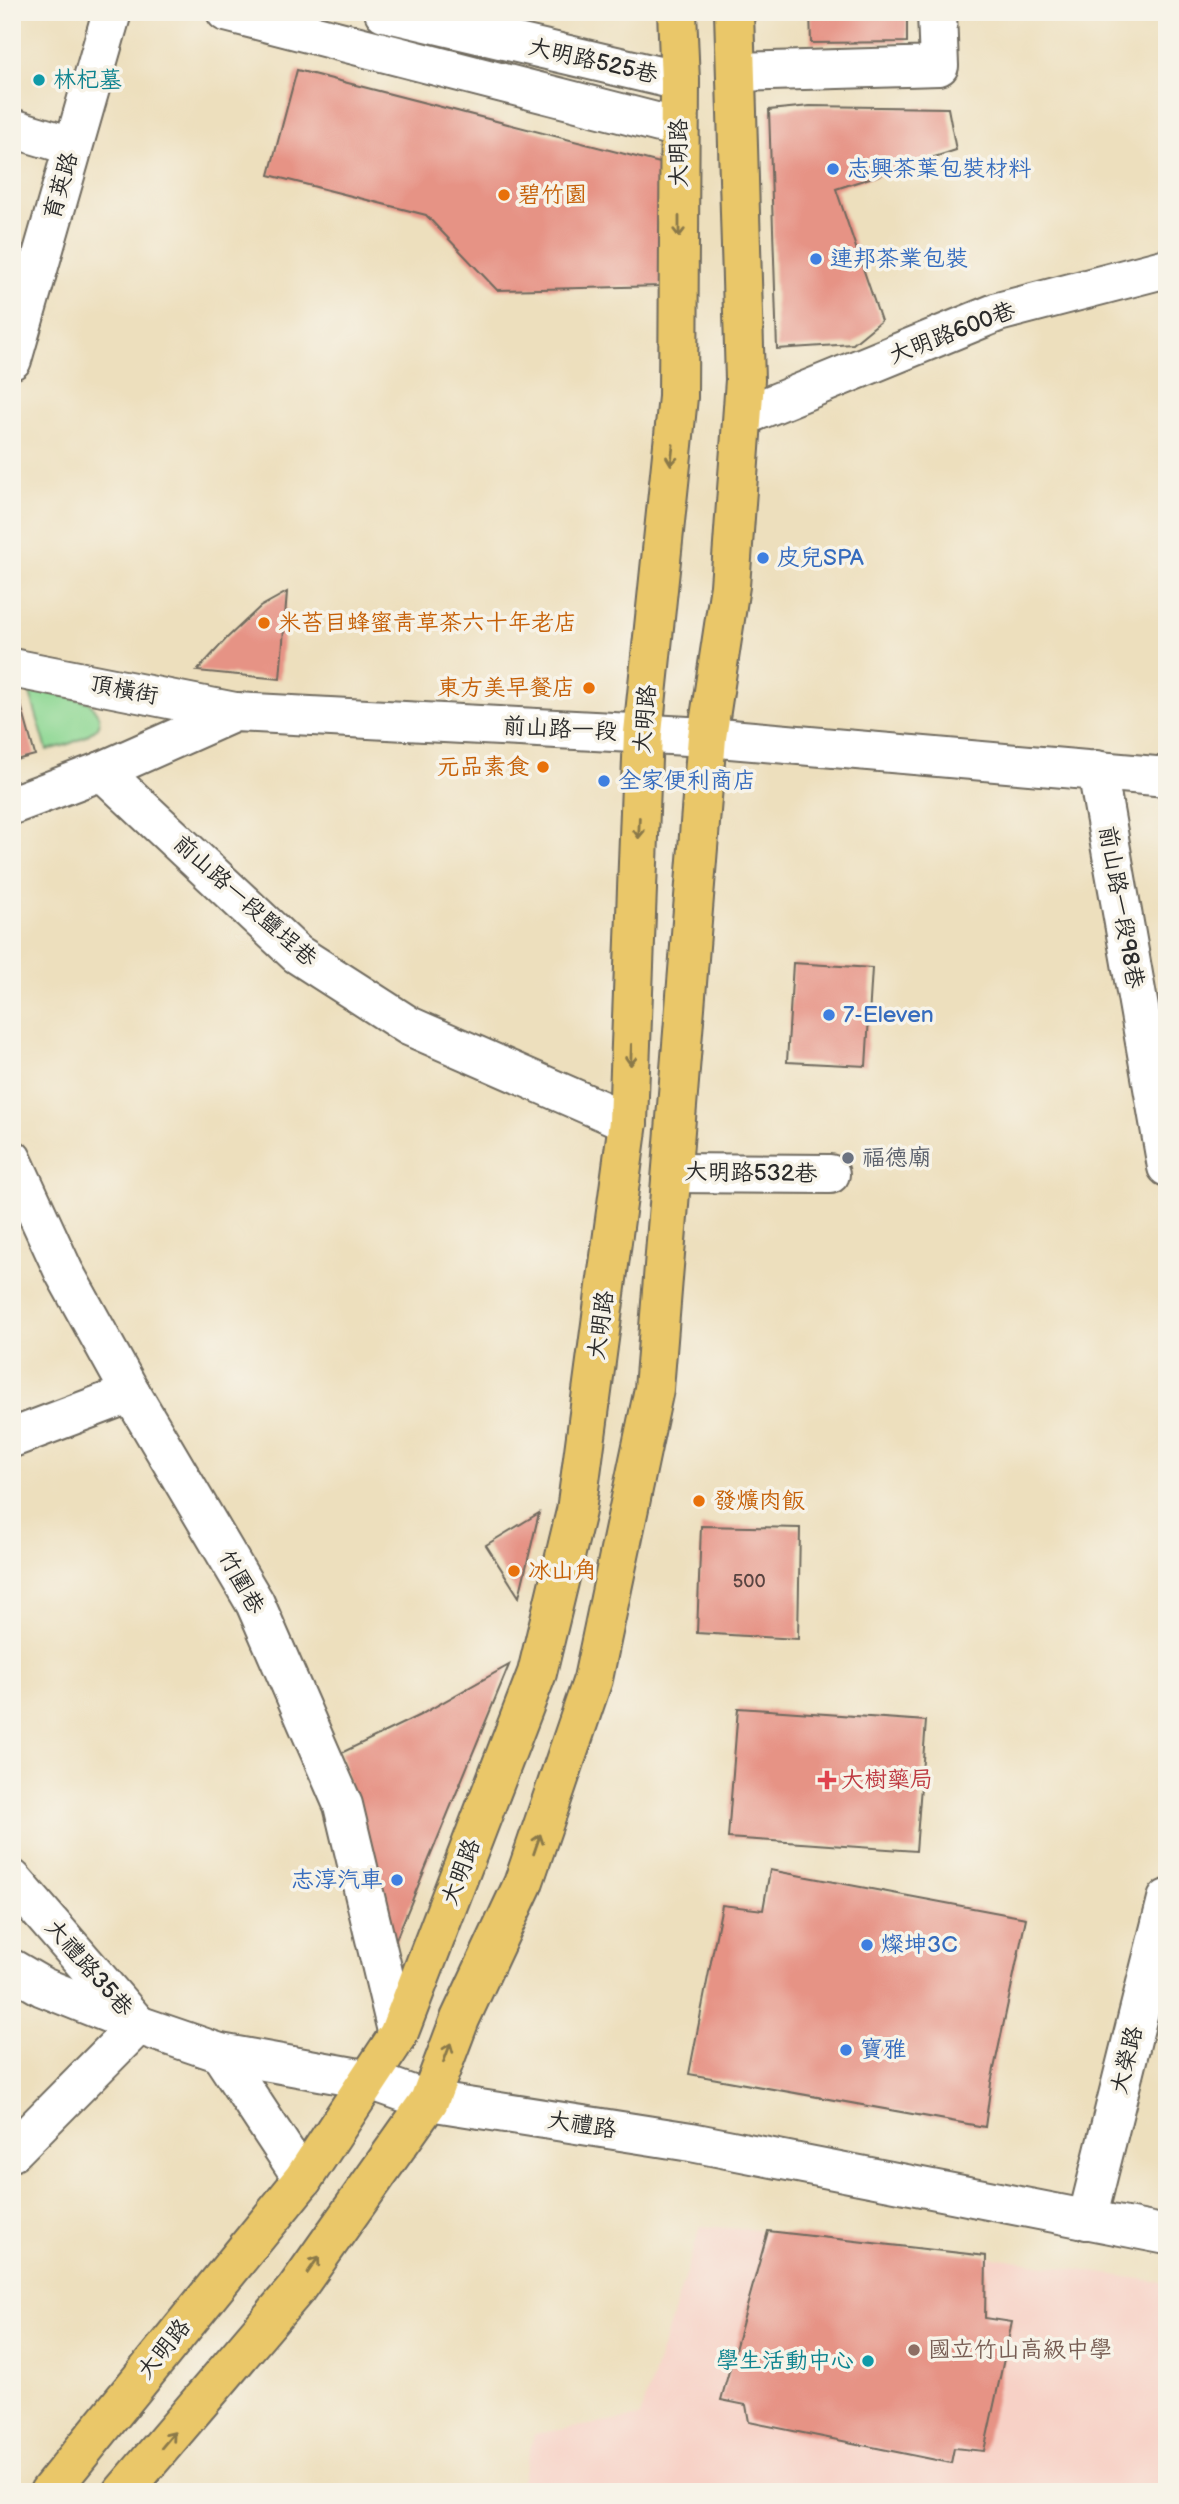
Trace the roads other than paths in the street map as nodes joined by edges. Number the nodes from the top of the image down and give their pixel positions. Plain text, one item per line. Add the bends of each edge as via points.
1 (112, 12) edge
2 (226, 12) edge
3 (384, 12) edge
4 (677, 12) edge
5 (734, 12) edge
6 (937, 12) edge
7 (736, 72) junction
8 (680, 81) junction
9 (12, 128) edge
10 (679, 128) junction
11 (72, 146) junction
12 (1167, 268) edge
13 (12, 360) edge
14 (744, 415) junction
15 (12, 668) edge
16 (235, 712) junction
17 (643, 733) junction
18 (707, 737) junction
19 (1097, 770) junction
20 (102, 771) junction
21 (1167, 777) edge
22 (12, 805) edge
23 (628, 1122) junction
24 (12, 1159) edge
25 (1167, 1167) edge
26 (672, 1173) junction
27 (830, 1174) dead end
28 (131, 1393) junction
29 (12, 1438) edge
30 (12, 1880) edge
31 (1167, 1899) edge
32 (12, 1969) edge
33 (138, 2025) junction
34 (398, 2035) junction
35 (220, 2053) junction
36 (370, 2080) junction
37 (429, 2101) junction
38 (12, 2152) edge
39 (303, 2179) junction
40 (1087, 2220) junction
41 (1167, 2235) edge
42 (49, 2492) edge
43 (123, 2492) edge

1 - 11 street, 育英路
2 - 10 street
3 - 8 street, 大明路525巷
4 - 8 main road, 大明路
5 - 7 main road
6 - 7 street via 939,66
7 - 14 main road
8 - 10 main road, 大明路
9 - 11 street
10 -> 17 main road, 大明路 via 678,397
11 - 13 street, 育英路
12 - 14 street, 大明路600巷 via 998,312
14 - 18 main road via 730,586
15 - 16 street, 頂橫街
16 - 17 street, 前山路一段
16 - 20 street, 前山路一段
17 - 18 street, 前山路一段
17 -> 23 main road, 大明路
18 - 19 street, 前山路一段
18 - 26 main road
19 - 21 street, 前山路一段
19 - 25 street, 前山路一段98巷
20 - 22 street, 前山路一段
20 - 23 street, 前山路一段鹽埕巷 via 297,954 409,1026
23 - 34 main road, 大明路 via 576,1511 537,1673
24 - 28 street, 竹圍巷 via 64,1272
26 - 27 street, 大明路532巷
37 -> 26 main road via 460,2019 523,1884 593,1679 654,1390
28 - 29 street
28 - 34 street, 竹圍巷 via 255,1603 343,1805
30 - 33 street, 大禮路35巷
31 - 40 street, 大榮路
32 - 33 street, 大禮路 via 43,1987
33 - 35 street, 大禮路
33 - 38 street
34 - 36 main road, 大明路
35 - 36 street, 大禮路
35 - 39 street
36 - 37 street, 大禮路
36 - 39 main road, 大明路
37 - 40 street, 大禮路 via 691,2142
43 -> 37 main road via 296,2289
39 - 42 main road, 大明路
40 - 41 street, 大禮路

